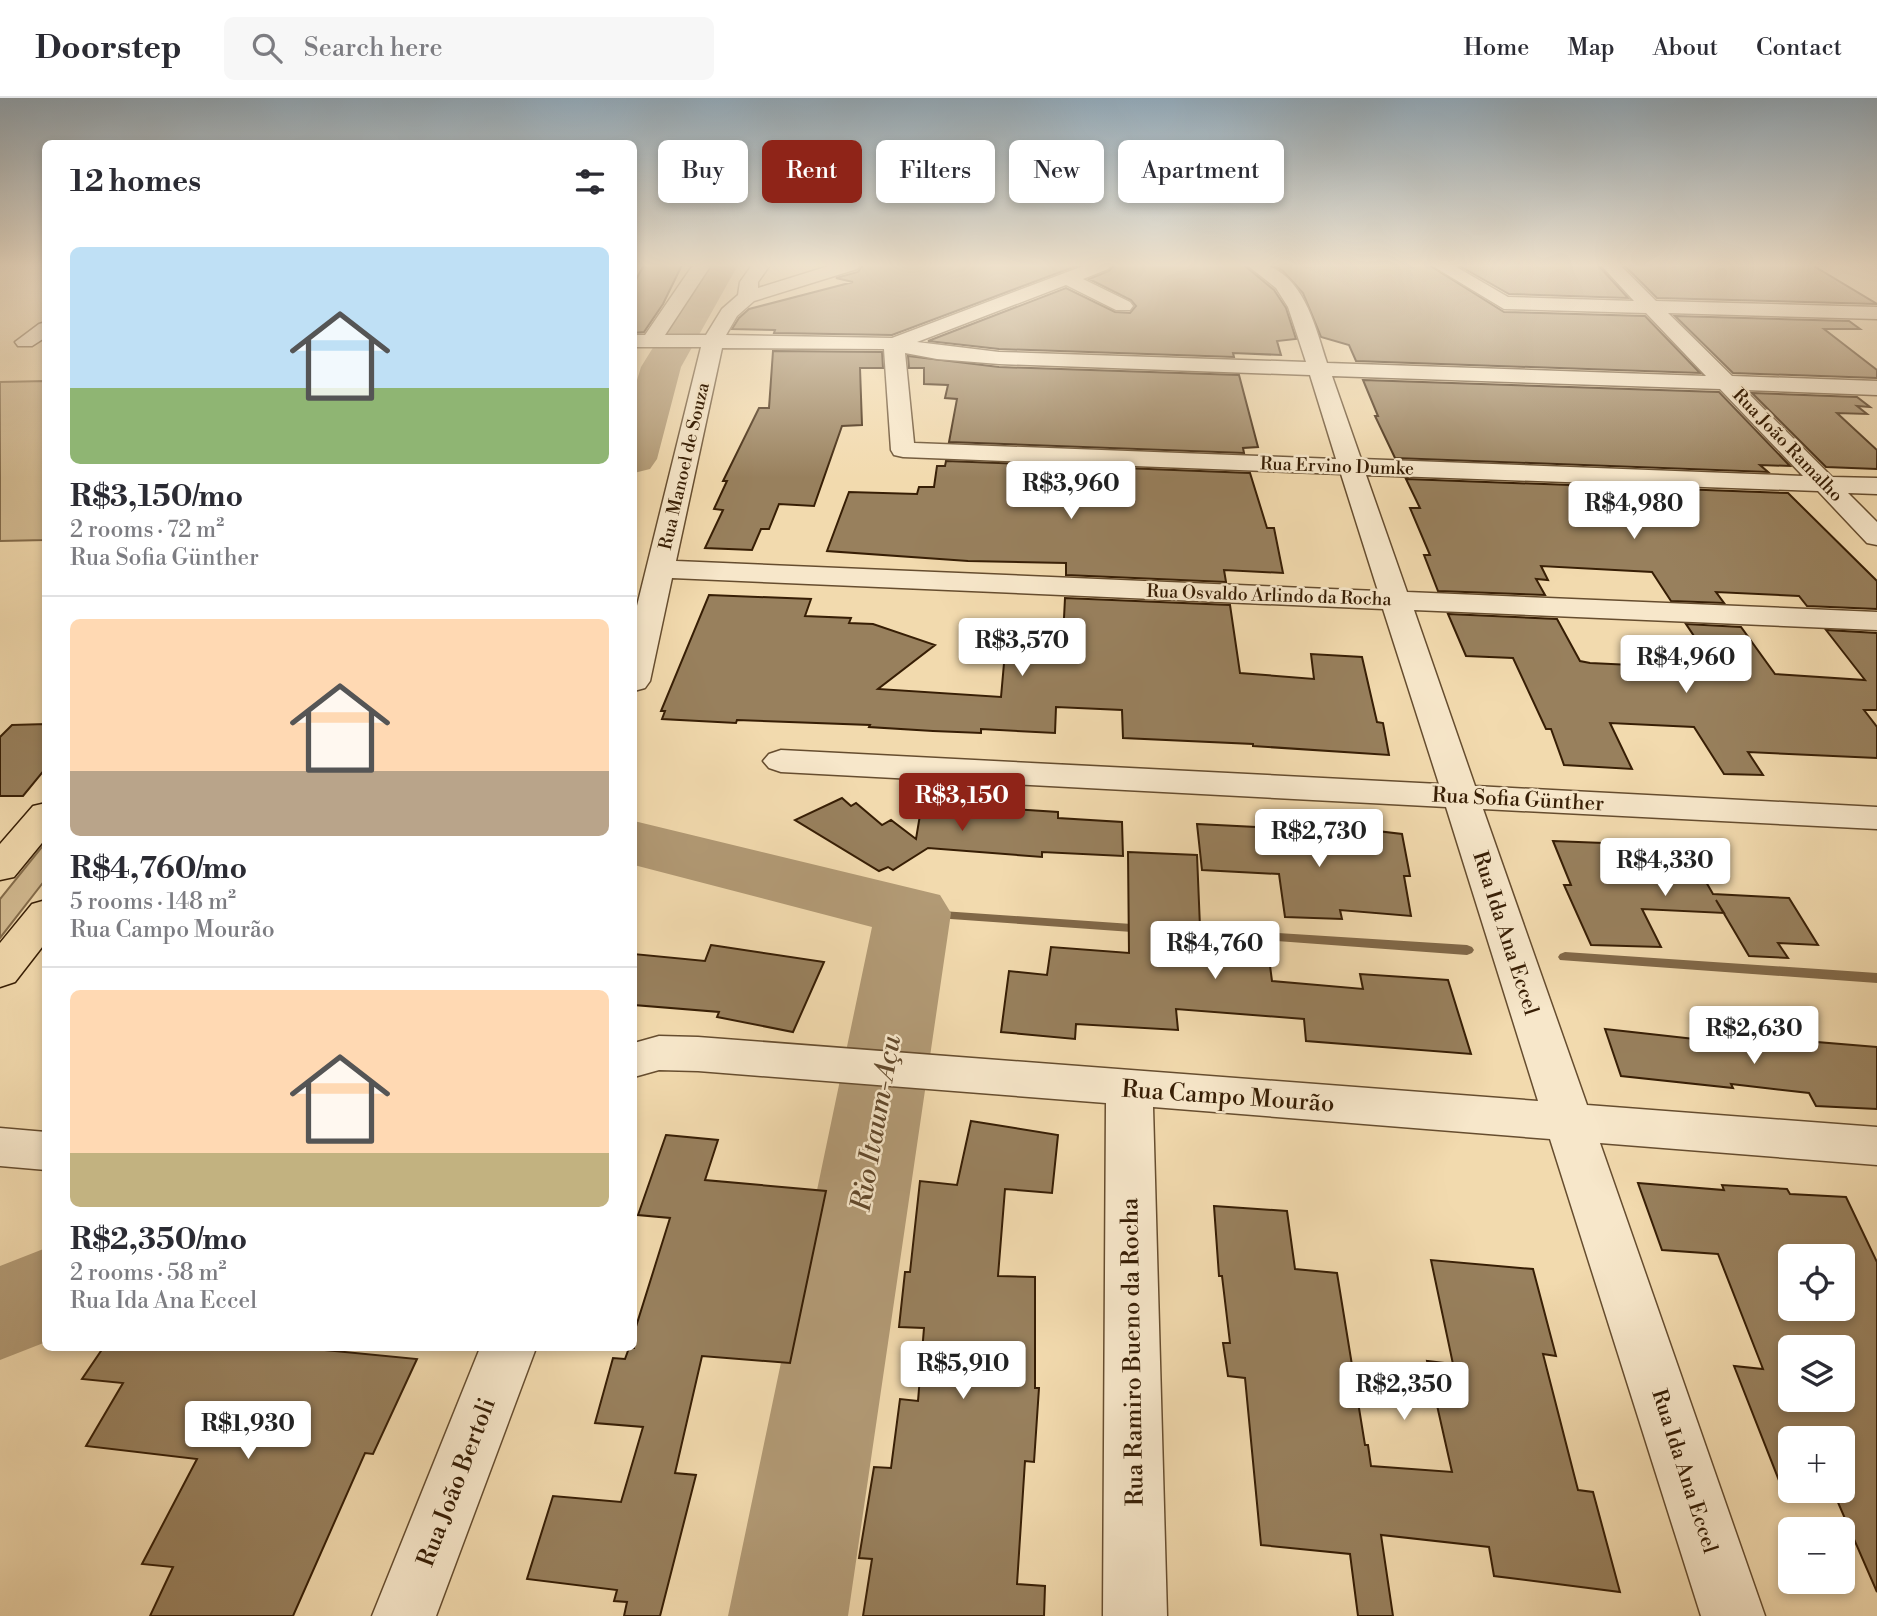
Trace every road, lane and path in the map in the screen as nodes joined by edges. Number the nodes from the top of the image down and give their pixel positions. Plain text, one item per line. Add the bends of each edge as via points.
1 (705, 336) edge
2 (915, 336) edge
3 (1307, 336) edge
4 (1681, 336) edge
5 (649, 341) edge
6 (700, 341) junction
7 (894, 344) junction
8 (1319, 369) junction
9 (1728, 383) junction
10 (1877, 388) edge
11 (1352, 467) junction
12 (1826, 484) junction
13 (1877, 486) edge
14 (1877, 537) edge
15 (660, 569) junction
16 (1396, 601) junction
17 (1877, 621) edge
18 (637, 668) edge
19 (781, 761) dead end
20 (1461, 796) junction
21 (1877, 818) edge
22 (42, 819) edge
23 (0, 868) edge
24 (42, 918) edge
25 (0, 972) edge
26 (637, 1059) edge
27 (1129, 1088) junction
28 (1569, 1122) junction
29 (1877, 1146) edge
30 (0, 1147) edge
31 (42, 1150) edge
32 (507, 1351) edge
33 (404, 1616) edge
34 (1135, 1616) edge
35 (1733, 1616) edge

1 - 6 street, Rua Manoel de Souza
2 - 7 street
3 - 8 street, Rua Ida Ana Eccel
4 - 9 street, Rua João Ramalho
5 - 6 street
6 - 7 street
6 - 15 street, Rua Manoel de Souza
7 - 8 street via 963,356
7 - 11 street, Rua Ervino Dumke via 903,450
8 - 9 street
8 - 11 street, Rua Ida Ana Eccel
9 - 10 street
9 - 12 street, Rua João Ramalho
11 - 12 street, Rua Ervino Dumke
11 - 16 street, Rua Ida Ana Eccel
12 - 13 street, Rua Ervino Dumke
12 - 14 street, Rua João Ramalho
15 - 16 street, Rua Osvaldo Arlindo da Rocha
15 - 18 street, Rua Manoel de Souza
16 - 17 street, Rua Osvaldo Arlindo da Rocha
16 - 20 street, Rua Ida Ana Eccel
19 - 20 street, Rua Sofia Günther
20 - 21 street, Rua Sofia Günther
20 - 28 street, Rua Ida Ana Eccel
22 - 23 main road
24 - 25 main road
26 - 27 street, Rua Campo Mourão via 659,1053 831,1063
27 - 28 street, Rua Campo Mourão
27 - 34 street, Rua Ramiro Bueno da Rocha
28 - 29 street, Rua Campo Mourão
28 - 35 street, Rua Ida Ana Eccel
30 - 31 street
32 - 33 street, Rua João Bertoli

